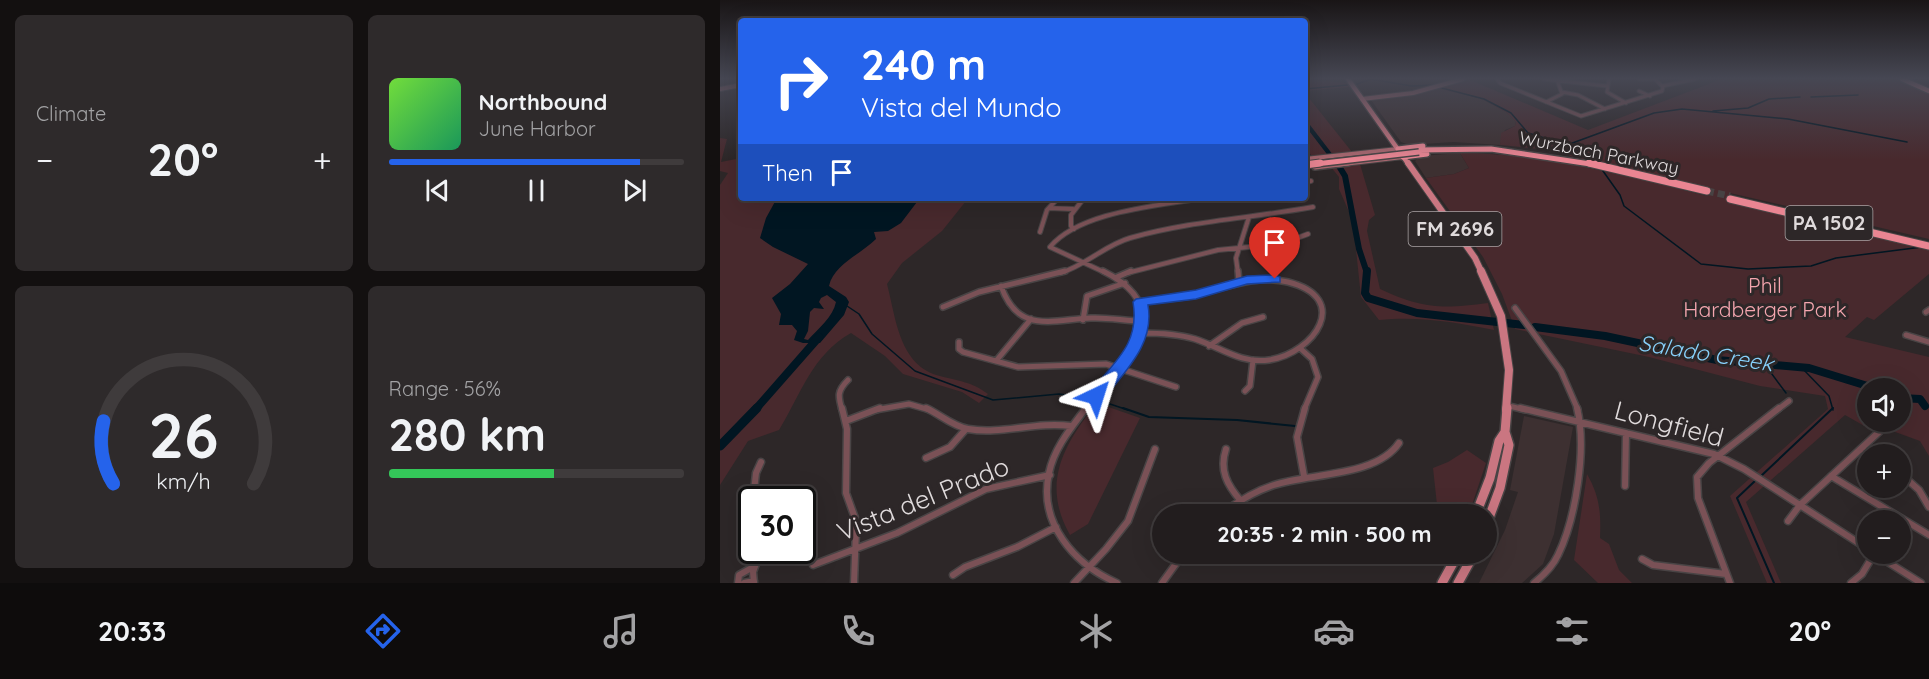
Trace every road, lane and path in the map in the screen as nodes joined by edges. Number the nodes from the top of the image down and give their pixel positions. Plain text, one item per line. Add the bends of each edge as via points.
1 (1367, 106) edge
2 (1557, 106) edge
3 (1599, 106) edge
4 (1615, 106) edge
5 (1605, 109) junction
6 (1393, 142) junction
7 (1398, 149) junction
8 (1417, 150) junction
9 (1383, 151) junction
10 (1387, 159) junction
11 (1407, 161) junction
12 (1308, 162) edge
13 (1308, 164) edge
14 (1308, 165) edge
15 (1317, 167) joint
16 (1311, 181) dead end
17 (1308, 182) edge
18 (1730, 197) tunnel mouth
19 (1055, 201) edge
20 (1081, 201) edge
21 (1182, 201) edge
22 (1049, 207) junction
23 (1313, 207) dead end
24 (1074, 208) junction
25 (1118, 208) dead end
26 (1120, 213) junction
27 (1249, 217) junction
28 (1074, 229) junction
29 (1040, 232) dead end
30 (1308, 234) dead end
31 (1929, 244) edge
32 (1238, 248) junction
33 (1083, 262) junction
34 (1117, 277) junction
35 (1239, 282) junction
36 (1125, 283) junction
37 (1001, 286) junction
38 (1140, 302) junction
39 (943, 307) dead end
40 (1515, 308) dead end
41 (1263, 317) dead end
42 (1031, 319) junction
43 (1083, 320) junction
44 (1143, 321) junction
45 (1141, 333) junction
46 (1906, 335) dead end
47 (959, 342) dead end
48 (1929, 342) edge
49 (1209, 346) junction
50 (1301, 349) junction
51 (1253, 360) junction
52 (996, 361) junction
53 (1120, 368) junction
54 (848, 380) dead end
55 (1176, 387) dead end
56 (1245, 391) dead end
57 (1789, 401) dead end
58 (1509, 406) junction
59 (846, 421) junction
60 (1580, 422) junction
61 (1071, 426) junction
62 (966, 429) junction
63 (1505, 432) junction
64 (1879, 432) edge
65 (1626, 433) junction
66 (1399, 443) dead end
67 (1866, 444) edge
68 (1155, 449) dead end
69 (1226, 449) dead end
70 (1857, 453) edge
71 (1719, 456) junction
72 (926, 458) dead end
73 (761, 462) dead end
74 (1050, 475) junction
75 (1304, 476) junction
76 (1831, 476) junction
77 (1911, 482) edge
78 (755, 486) edge
79 (1625, 486) dead end
80 (1241, 501) junction
81 (1236, 504) edge
82 (1480, 504) edge
83 (1493, 504) edge
84 (1800, 505) junction
85 (1929, 507) edge
86 (1788, 521) dead end
87 (1056, 527) junction
88 (1929, 535) edge
89 (1857, 542) edge
90 (856, 548) junction
91 (1642, 559) dead end
92 (1176, 564) edge
93 (1452, 564) edge
94 (1468, 564) edge
95 (1868, 564) edge
96 (1891, 564) edge
97 (813, 565) dead end
98 (756, 566) joint
99 (1088, 568) junction
100 (1726, 574) junction
101 (953, 575) dead end
102 (754, 582) edge
103 (738, 583) edge
104 (744, 583) edge
105 (854, 583) edge
106 (1074, 583) edge
107 (1117, 583) edge
108 (1162, 583) edge
109 (1442, 583) edge
110 (1458, 583) edge
111 (1534, 583) edge
112 (1730, 583) edge
113 (1851, 583) edge
114 (1921, 583) edge

1 - 6 main road, FM 2696
2 - 5 street via 1581,116
3 - 5 street
4 - 5 street
6 - 7 main road, FM 2696
6 - 8 main road
6 - 9 street
7 - 8 highway
7 - 9 street
7 - 11 main road, FM 2696
8 - 8 highway, Wurzbach Parkway via 1508,149 1575,160 1707,192 1566,160
8 - 11 highway
8 - 13 highway, Wurzbach Parkway, bridge
9 - 10 street via 1390,155
9 - 12 street via 1317,158
10 - 11 street
10 - 15 street, bridge
11 - 58 main road, FM 2696 via 1475,258 1494,297 1505,334
14 - 15 highway
16 - 17 street
18 - 31 highway, PA 1502
19 - 22 street
20 - 24 street
21 - 26 street
22 - 24 street
22 - 29 street
23 - 27 street
24 - 28 street via 1070,219
25 - 26 street
26 - 28 street
27 - 32 street
27 - 33 street via 1220,219 1129,238
28 - 33 street via 1050,247
30 - 32 street via 1281,244
32 - 34 street
32 - 35 street via 1235,265
33 - 34 street
33 - 37 street via 1060,273
34 - 36 street
35 - 38 street via 1196,294
35 - 50 street via 1282,280 1303,286 1317,296 1323,309 1321,326
36 - 38 street
36 - 43 street via 1087,296
37 - 39 street
37 - 42 street via 1008,306
38 - 44 street
40 - 60 street via 1565,378
41 - 49 street via 1242,323
42 - 43 street via 1057,323
42 - 52 street
43 - 44 street
44 - 45 street
45 - 49 street via 1178,335
45 - 53 street
46 - 48 street
47 - 52 street via 959,350
49 - 51 street via 1231,357
50 - 51 street via 1280,358
50 - 75 street via 1314,361 1318,376 1298,434
51 - 56 street via 1250,386
52 - 53 street via 1024,368 1090,363
53 - 55 street
53 - 61 street
54 - 59 street via 838,395
57 - 71 street
58 - 60 street, Longfield
58 - 63 main road, FM 2696
59 - 62 street via 886,407 912,405
59 - 90 street via 846,493 855,518
60 - 65 street, Longfield
60 - 111 street via 1575,488 1564,541 1551,567
61 - 62 street via 1039,422 994,430
61 - 74 street
62 - 72 street via 950,447
63 - 82 main road, FM 2696
63 - 83 main road, FM 2696 via 1509,445
64 - 67 street
65 - 71 street, Longfield
65 - 79 street
66 - 75 street via 1394,452 1366,465
68 - 99 street via 1132,513
69 - 80 street via 1223,472
70 - 76 street
71 - 84 street, Longfield
71 - 100 street via 1699,473 1696,489
73 - 78 street
74 - 87 street via 1048,498
74 - 90 street, Vista del Prado via 986,489 904,530
75 - 80 street via 1274,484
76 - 84 street
76 - 88 street
77 - 85 street
80 - 81 street
84 - 86 street
84 - 89 street, Longfield
87 - 99 street
87 - 101 street
90 - 97 street, Vista del Prado
90 - 105 street
91 - 100 street via 1653,565
92 - 108 street
93 - 109 main road
94 - 110 main road
95 - 113 street
96 - 114 street
98 - 102 street
98 - 103 street via 739,575
99 - 106 street
99 - 107 street
100 - 112 street
102 - 104 street

